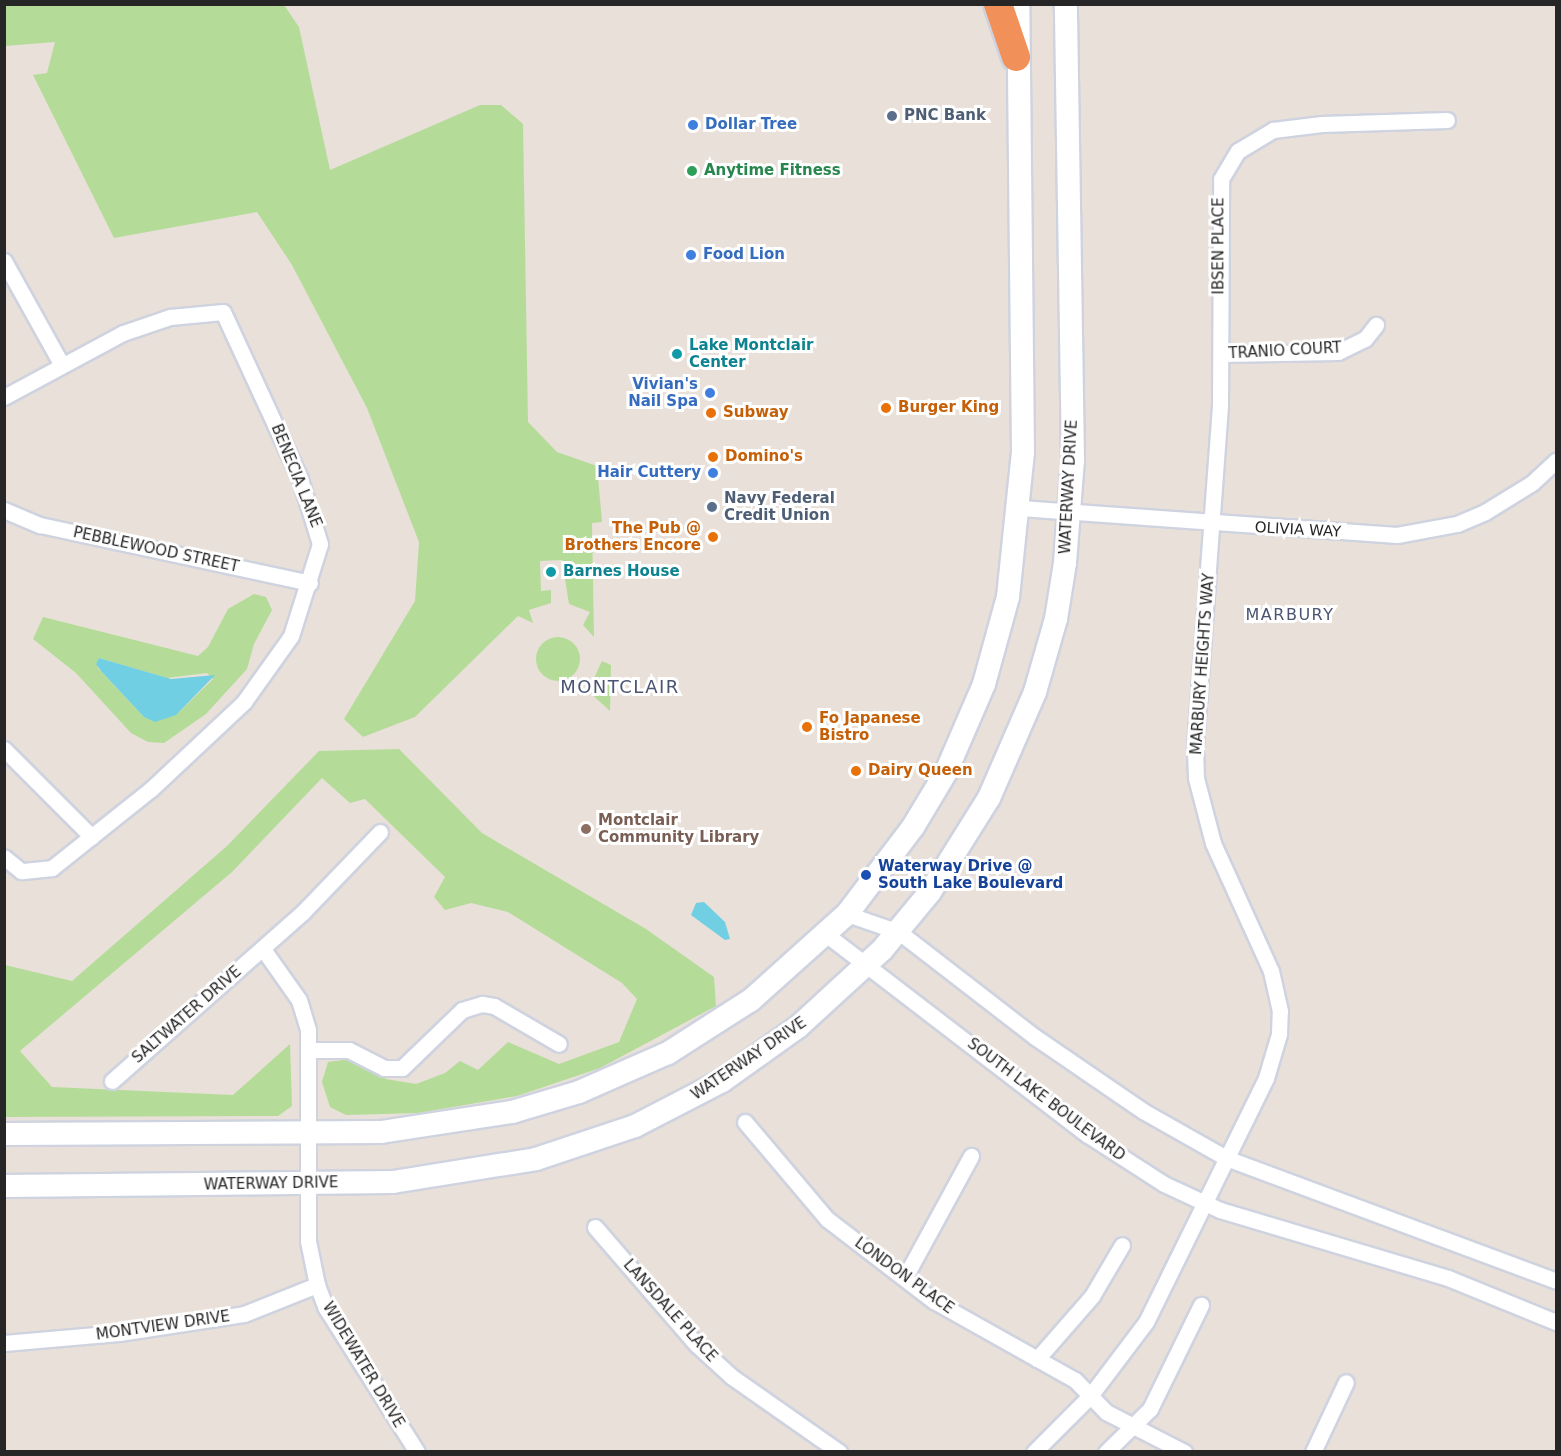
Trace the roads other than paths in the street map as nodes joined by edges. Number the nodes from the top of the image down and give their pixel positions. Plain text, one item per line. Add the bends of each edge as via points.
1 (998, 4) edge
2 (1018, 4) edge
3 (1066, 4) edge
4 (1016, 57) junction
5 (1447, 120) dead end
6 (4, 261) edge
7 (1376, 325) dead end
8 (1221, 354) junction
9 (62, 365) junction
10 (4, 397) edge
11 (1557, 461) edge
12 (1020, 508) junction
13 (4, 510) edge
14 (1071, 513) junction
15 (1213, 524) junction
16 (310, 583) junction
17 (4, 749) edge
18 (380, 832) dead end
19 (92, 837) junction
20 (4, 857) edge
21 (847, 914) junction
22 (898, 932) junction
23 (827, 935) junction
24 (263, 949) junction
25 (868, 964) junction
26 (559, 1044) dead end
27 (308, 1050) junction
28 (112, 1081) dead end
29 (745, 1122) dead end
30 (308, 1132) junction
31 (4, 1134) edge
32 (971, 1156) dead end
33 (1226, 1158) junction
34 (308, 1185) junction
35 (4, 1186) edge
36 (1203, 1203) junction
37 (595, 1227) dead end
38 (1122, 1245) dead end
39 (905, 1277) junction
40 (1557, 1281) edge
41 (317, 1285) junction
42 (1201, 1305) dead end
43 (1557, 1322) edge
44 (4, 1343) edge
45 (1037, 1359) junction
46 (1346, 1382) dead end
47 (1090, 1396) junction
48 (1134, 1427) junction
49 (417, 1452) edge
50 (839, 1452) edge
51 (1034, 1452) edge
52 (1106, 1452) edge
53 (1184, 1452) edge
54 (1313, 1452) edge

1 - 4 highway
2 - 4 street
3 - 14 street, WATERWAY DRIVE
4 - 12 street
5 - 8 street, IBSEN PLACE via 1322,124 1273,130 1238,150 1228,164 1217,196
6 - 9 street
7 - 8 street, TRANIO COURT via 1365,339 1338,352
8 - 15 street, IBSEN PLACE
9 - 10 street, BENECIA LANE
9 - 16 street, BENECIA LANE via 156,321 223,312 318,526 318,562
11 - 15 street, OLIVIA WAY via 1507,501 1428,532 1397,535
12 - 14 street, OLIVIA WAY
12 - 21 street via 997,641 969,724 913,827
13 - 16 street, PEBBLEWOOD STREET via 40,525
14 - 15 street, OLIVIA WAY
14 - 22 street, WATERWAY DRIVE via 1048,651 1012,750 959,851
15 - 33 street, MARBURY HEIGHTS WAY via 1195,746 1196,778 1213,843 1271,971 1280,1011 1274,1057
16 - 19 street, BENECIA LANE via 291,636 263,681
17 - 19 street
18 - 24 street, SALTWATER DRIVE
19 - 20 street, BENECIA LANE via 42,873 21,871
21 - 22 street
21 - 23 street
22 - 25 street, WATERWAY DRIVE
22 - 33 street via 1035,1037 1143,1111
23 - 25 street, SOUTH LAKE BOULEVARD
23 - 30 street via 720,1022 668,1053 588,1089 512,1112 422,1129
24 - 27 street via 299,1000
24 - 28 street, SALTWATER DRIVE
25 - 34 street, WATERWAY DRIVE via 772,1047 722,1081 635,1126 536,1159 480,1171 424,1180
25 - 36 street, SOUTH LAKE BOULEVARD via 1105,1147
26 - 27 street via 494,1006 482,1004 462,1010 402,1068 384,1068 349,1050
27 - 30 street
29 - 39 street, LONDON PLACE via 827,1219
30 - 31 street
30 - 34 street, WIDEWATER DRIVE
32 - 39 street
33 - 36 street, MARBURY HEIGHTS WAY
33 - 40 street
34 - 35 street, WATERWAY DRIVE
34 - 41 street, WIDEWATER DRIVE via 308,1241
36 - 43 street, SOUTH LAKE BOULEVARD via 1274,1229 1448,1278
36 - 47 street, MARBURY HEIGHTS WAY via 1146,1322
37 - 50 street, LANSDALE PLACE via 697,1345 741,1384
38 - 45 street via 1092,1296
39 - 45 street, LONDON PLACE via 934,1301
41 - 44 street, MONTVIEW DRIVE via 244,1314 119,1333
41 - 49 street, WIDEWATER DRIVE via 326,1308
42 - 48 street via 1150,1409
45 - 47 street, LONDON PLACE via 1075,1380
46 - 54 street
47 - 48 street, LONDON PLACE via 1106,1412
47 - 51 street, MARBURY HEIGHTS WAY
48 - 52 street
48 - 53 street, LONDON PLACE

